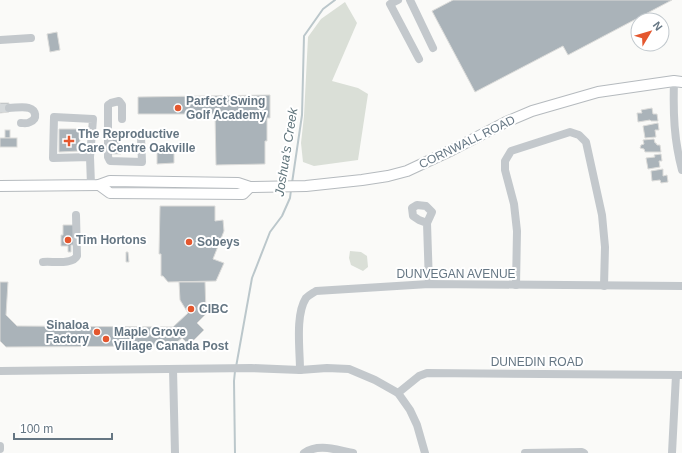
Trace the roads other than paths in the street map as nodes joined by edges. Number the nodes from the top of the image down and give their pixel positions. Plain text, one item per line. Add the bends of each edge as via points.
1 (398, 0) edge
2 (410, 0) edge
3 (31, 38) dead end
4 (0, 40) edge
5 (433, 48) dead end
6 (419, 59) dead end
7 (678, 82) edge
8 (9, 108) tunnel mouth
9 (122, 119) dead end
10 (21, 123) dead end
11 (141, 137) dead end
12 (90, 157) junction
13 (682, 170) edge
14 (95, 185) junction
15 (0, 186) edge
16 (76, 215) dead end
17 (427, 223) dead end
18 (43, 262) dead end
19 (429, 284) junction
20 (516, 285) junction
21 (604, 286) junction
22 (682, 286) edge
23 (173, 369) junction
24 (300, 370) junction
25 (0, 371) edge
26 (679, 375) edge
27 (398, 393) junction
28 (175, 453) edge
29 (304, 453) edge
30 (353, 453) edge
31 (425, 453) edge
32 (525, 453) edge
33 (584, 453) edge
34 (672, 453) edge

1 - 6 street via 390,4
2 - 5 street
3 - 4 street
7 - 13 street via 673,106 676,149
7 - 14 main road, CORNWALL ROAD via 598,92 532,111 407,171 388,176 306,186 250,187 238,183 110,181
8 - 10 street via 28,108 34,111 36,114 33,121
9 - 11 street via 122,105 119,101 111,102 108,105 110,161 142,162
12 - 12 street via 92,119 54,117 52,158
12 - 14 street
14 - 15 main road, CORNWALL ROAD
16 - 18 street via 76,258 71,261
17 - 19 street
19 - 20 street, DUNVEGAN AVENUE
19 - 24 street, DUNVEGAN AVENUE via 316,290 306,299 301,314
20 - 21 street, DUNVEGAN AVENUE
20 - 21 street via 517,231 505,161 512,151 570,132 583,138 588,150 602,215 605,247
21 - 22 street, DUNVEGAN AVENUE
23 - 24 street
23 - 25 street
23 - 28 street
24 - 27 street via 349,369
26 - 27 street, DUNEDIN ROAD via 427,373 418,376
26 - 34 street
27 - 31 street via 417,425
29 - 30 street via 323,447
32 - 33 street

